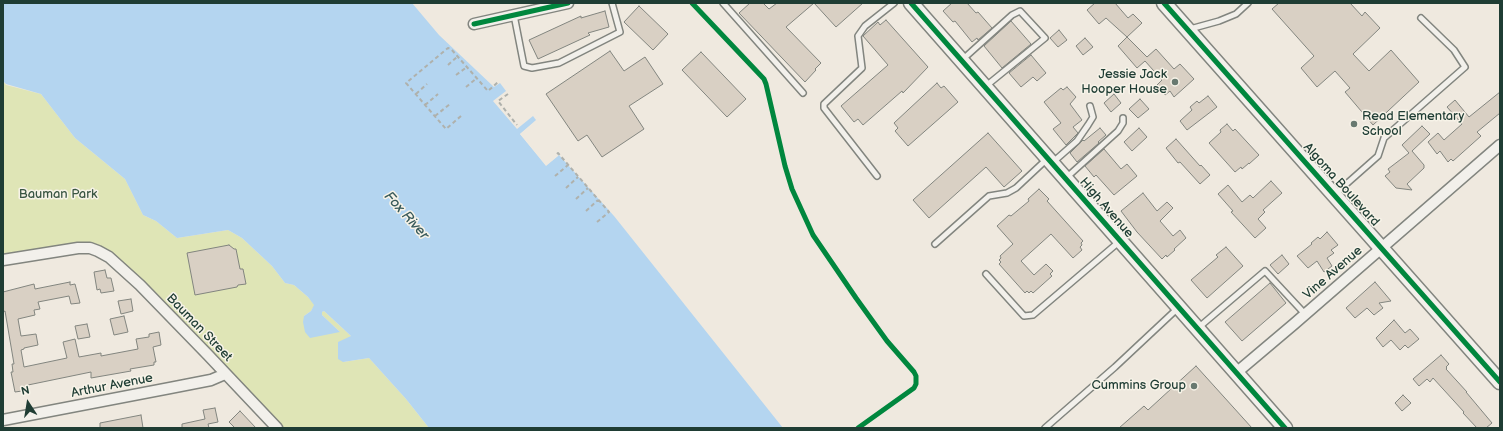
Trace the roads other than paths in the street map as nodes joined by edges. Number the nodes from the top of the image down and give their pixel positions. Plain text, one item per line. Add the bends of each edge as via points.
1 (568, 3) edge
2 (612, 3) edge
3 (723, 3) edge
4 (894, 3) edge
5 (911, 3) edge
6 (1164, 3) edge
7 (1248, 3) edge
8 (514, 15) junction
9 (1420, 18) dead end
10 (474, 24) dead end
11 (1188, 30) junction
12 (961, 60) junction
13 (985, 87) junction
14 (803, 93) dead end
15 (1090, 106) dead end
16 (1123, 118) dead end
17 (1500, 145) edge
18 (1050, 161) junction
19 (877, 176) dead end
20 (1066, 178) junction
21 (1334, 194) junction
22 (1121, 241) junction
23 (935, 244) dead end
24 (1382, 248) junction
25 (3, 260) edge
26 (986, 274) dead end
27 (1179, 307) junction
28 (1306, 314) junction
29 (1198, 328) junction
30 (1236, 373) junction
31 (225, 374) junction
32 (1500, 382) edge
33 (3, 420) edge
34 (277, 428) edge
35 (1045, 428) edge
36 (1285, 428) edge

1 - 8 street
2 - 8 lane via 620,32 559,63 532,68 524,66
3 - 14 lane
4 - 19 lane via 865,26 858,36 862,68 824,104 824,108
5 - 12 main road, High Avenue
6 - 11 main road, Algoma Boulevard
7 - 11 lane via 1236,14
8 - 10 street
9 - 21 lane via 1454,50 1465,67 1384,138 1378,156
11 - 21 main road, Algoma Boulevard
12 - 13 main road, High Avenue
12 - 13 lane via 1012,15 1020,11 1044,38
13 - 18 main road, High Avenue
15 - 18 lane via 1093,117 1077,141
16 - 20 lane via 1118,131
17 - 24 street, Vine Avenue
18 - 20 main road, High Avenue
18 - 23 lane via 1008,193 989,196
20 - 22 main road, High Avenue
21 - 24 main road, Algoma Boulevard
22 - 26 lane via 1033,315 1024,316
22 - 27 main road, High Avenue
24 - 28 street, Vine Avenue
24 - 32 main road, Algoma Boulevard
25 - 31 street, Bauman Street via 78,248 98,251 109,257 140,285
27 - 29 main road, High Avenue
27 - 35 lane
28 - 29 lane via 1265,271
28 - 30 street, Vine Avenue
29 - 30 main road, High Avenue
30 - 36 main road, High Avenue
31 - 33 street, Arthur Avenue via 211,380
31 - 34 street, Bauman Street

